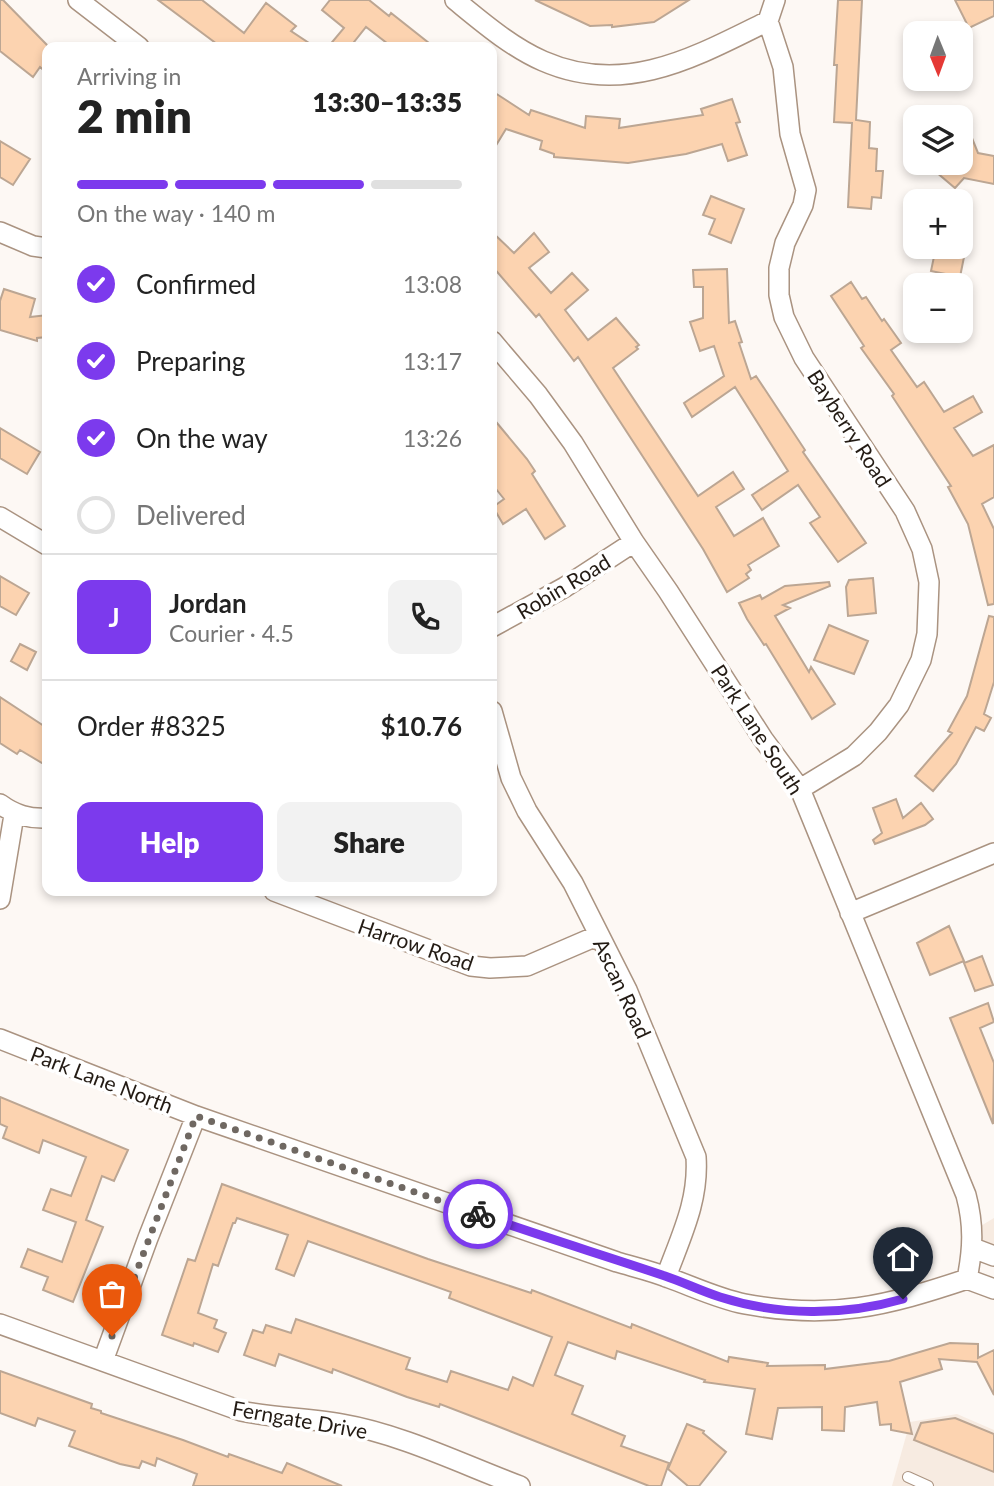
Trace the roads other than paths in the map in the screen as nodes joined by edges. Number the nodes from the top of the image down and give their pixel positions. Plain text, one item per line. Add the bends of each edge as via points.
1 (78, 0) edge
2 (454, 0) edge
3 (775, 0) edge
4 (768, 21) junction
5 (133, 42) edge
6 (0, 232) edge
7 (42, 247) edge
8 (497, 347) edge
9 (0, 517) edge
10 (42, 542) edge
11 (634, 542) junction
12 (497, 624) edge
13 (497, 729) edge
14 (800, 789) junction
15 (7, 809) edge
16 (42, 818) edge
17 (994, 853) edge
18 (287, 896) edge
19 (0, 899) edge
20 (850, 913) junction
21 (598, 935) junction
22 (0, 1039) edge
23 (196, 1116) junction
24 (973, 1248) junction
25 (994, 1256) edge
26 (666, 1276) junction
27 (967, 1279) junction
28 (994, 1289) edge
29 (0, 1324) edge
30 (103, 1361) junction
31 (908, 1478) dead end
32 (520, 1486) edge
33 (928, 1486) edge

1 - 5 street
2 - 4 street via 543,61 595,74 636,75 688,60
3 - 4 street
4 - 14 street, Bayberry Road via 783,67 790,134 806,190 779,268 784,317 804,358 905,511 922,549 929,582 928,634 900,705 853,756
6 - 7 street
8 - 11 street, Park Lane South via 573,443
9 - 10 street
11 - 12 street, Robin Road
11 - 14 street, Park Lane South
13 - 21 street, Ascan Road via 511,778 527,811 573,883
14 - 20 street, Park Lane South
15 - 16 street
15 - 19 street
17 - 20 street
18 - 21 street, Harrow Road via 481,967 527,966
20 - 24 street, Park Lane South via 966,1195
21 - 26 street, Ascan Road via 627,990 696,1157 694,1202
22 - 23 street, Park Lane North
23 - 26 street, Park Lane North
23 - 30 street
24 - 25 street
24 - 27 street, Park Lane South
26 - 27 street, Park Lane North via 718,1297 804,1312 883,1305
27 - 28 street
29 - 30 street, Ferngate Drive
30 - 32 street, Ferngate Drive via 241,1411 341,1423 383,1434
31 - 33 lane

